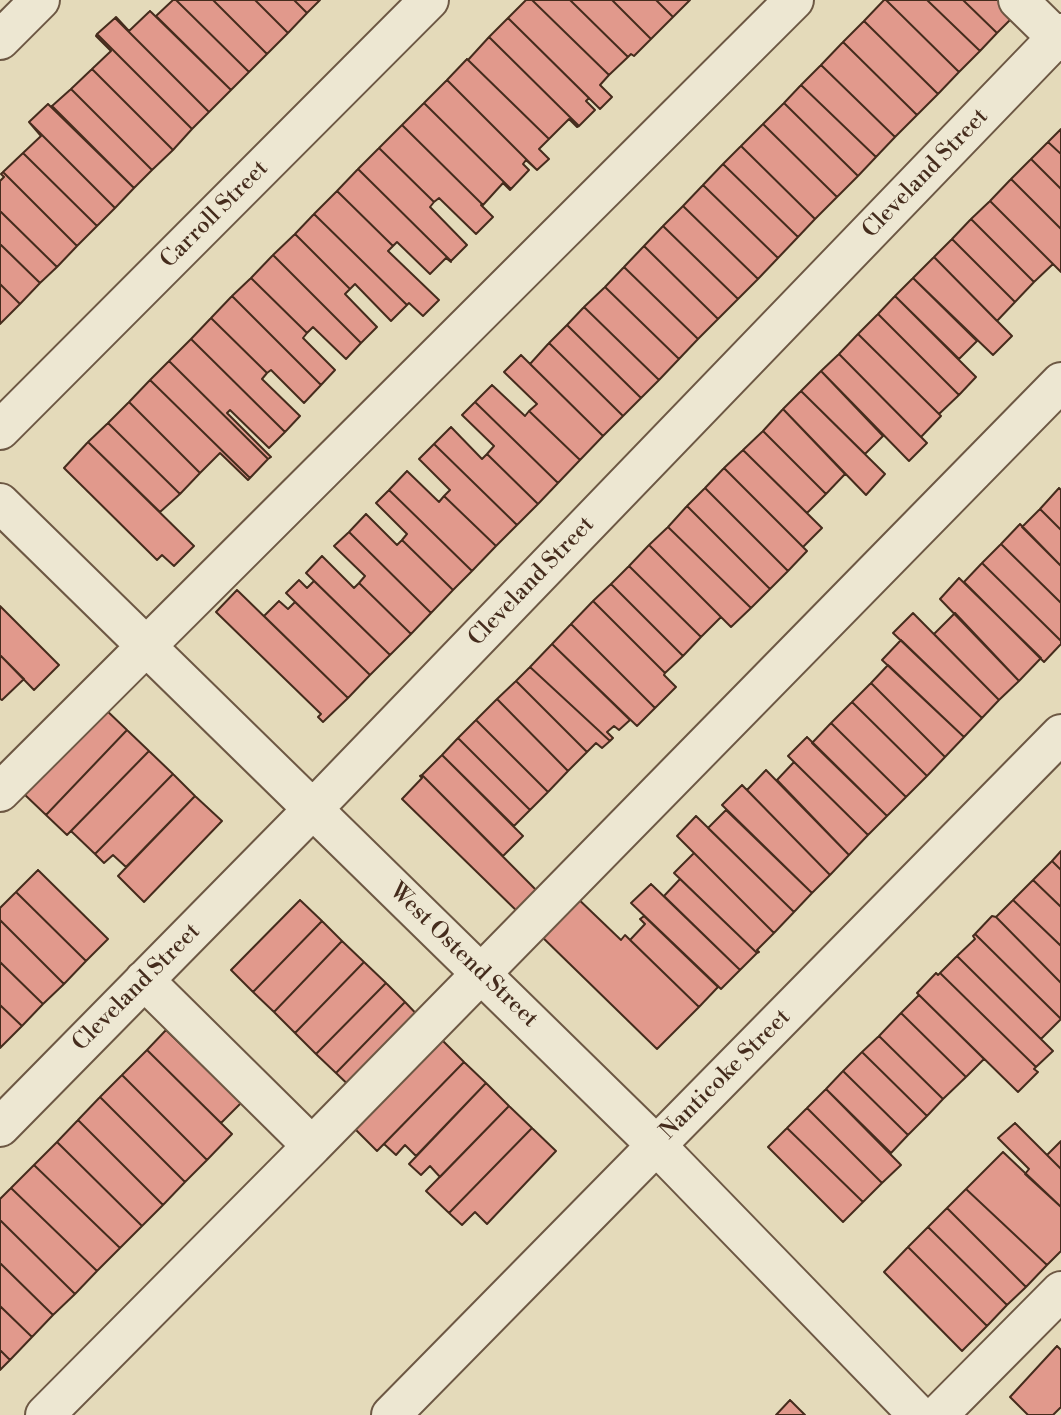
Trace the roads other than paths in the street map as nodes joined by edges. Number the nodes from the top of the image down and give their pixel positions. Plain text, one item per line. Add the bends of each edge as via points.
1 (40, 0) edge
2 (429, 0) edge
3 (794, 0) edge
4 (1018, 0) edge
5 (1060, 38) edge
6 (0, 40) edge
7 (1061, 382) edge
8 (0, 430) edge
9 (0, 503) edge
10 (146, 646) junction
11 (1061, 734) edge
12 (0, 792) edge
13 (313, 809) junction
14 (481, 974) junction
15 (145, 980) junction
16 (0, 1127) edge
17 (656, 1145) junction
18 (312, 1146) junction
19 (1061, 1291) edge
20 (45, 1415) edge
21 (391, 1415) edge
22 (918, 1415) edge
23 (938, 1415) edge

1 - 6 street
2 - 8 street, Carroll Street
3 - 10 street
4 - 5 street
5 - 13 street, Cleveland Street
7 - 14 street
9 - 10 street, West Ostend Street
10 - 12 street
10 - 13 street, West Ostend Street
11 - 17 street, Nanticoke Street
13 - 14 street, West Ostend Street
13 - 15 street, Cleveland Street
14 - 17 street, West Ostend Street
14 - 18 street
15 - 16 street, Cleveland Street
15 - 18 street
17 - 21 street, Nanticoke Street
17 - 22 street, West Ostend Street
18 - 20 street
19 - 23 street

